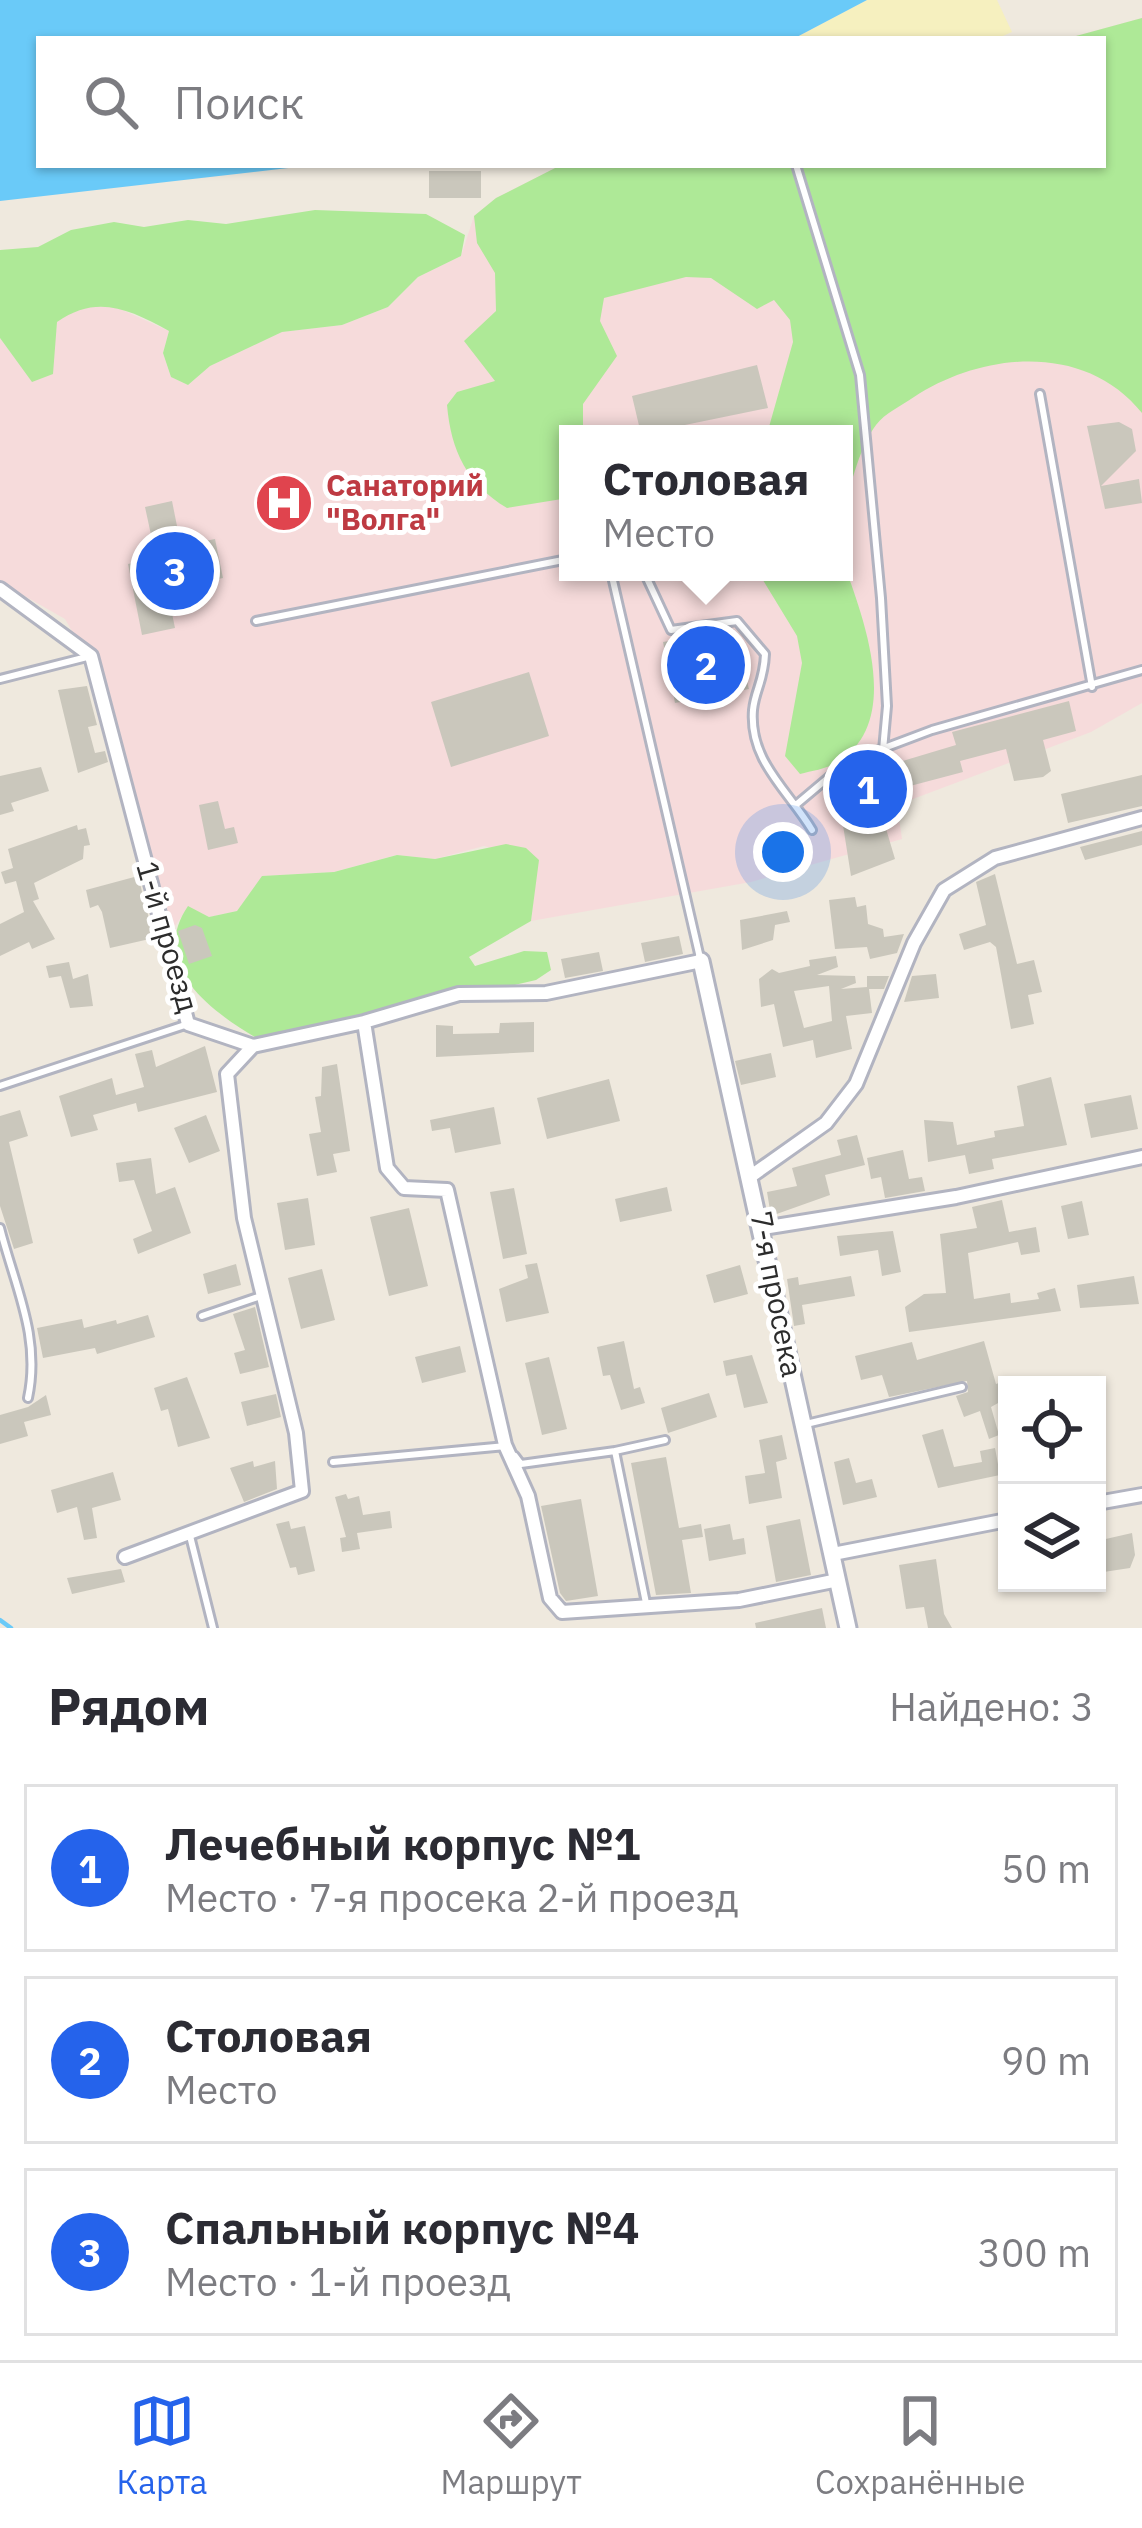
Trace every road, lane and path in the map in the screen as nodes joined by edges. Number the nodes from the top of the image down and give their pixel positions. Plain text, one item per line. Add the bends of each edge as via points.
1 (797, 168) edge
2 (1040, 394) dead end
3 (559, 561) edge
4 (613, 581) edge
5 (648, 581) edge
6 (0, 589) edge
7 (256, 621) dead end
8 (91, 656) junction
9 (1142, 670) edge
10 (0, 679) edge
11 (1092, 687) junction
12 (883, 750) junction
13 (797, 804) junction
14 (1142, 818) edge
15 (812, 830) dead end
16 (701, 961) junction
17 (364, 1022) junction
18 (188, 1024) junction
19 (253, 1046) junction
20 (0, 1086) edge
21 (1142, 1157) edge
22 (751, 1176) junction
23 (0, 1228) edge
24 (763, 1228) junction
25 (261, 1297) junction
26 (202, 1316) dead end
27 (962, 1387) dead end
28 (28, 1398) dead end
29 (802, 1425) junction
30 (664, 1441) dead end
31 (505, 1445) junction
32 (615, 1450) junction
33 (333, 1462) dead end
34 (1142, 1495) edge
35 (1106, 1501) edge
36 (998, 1522) edge
37 (190, 1533) junction
38 (833, 1554) junction
39 (125, 1557) dead end
40 (838, 1580) junction
41 (646, 1603) junction
42 (213, 1628) edge
43 (848, 1628) edge

1 - 12 lane via 860,375 882,620
2 - 11 lane
3 - 7 lane
4 - 16 lane
5 - 13 lane via 670,630 737,621 765,654 753,736 771,777
6 - 8 street
8 - 10 lane
8 - 18 street, 1-й проезд
9 - 11 lane
11 - 12 lane
12 - 13 lane via 847,762
13 - 15 lane
14 - 22 street via 995,858 944,890 856,1084 817,1132
16 - 17 street via 546,993 459,994
16 - 22 street, 7-я просека
17 - 19 street
17 - 31 street via 387,1168 404,1188 446,1190
18 - 19 street, 1-й проезд
18 - 20 lane
19 - 25 street via 226,1073
21 - 24 street
22 - 24 street, 7-я просека
23 - 28 lane via 29,1320
24 - 29 street, 7-я просека
25 - 26 lane
25 - 37 street via 296,1432 302,1491
27 - 29 lane
29 - 38 street, 7-я просека
30 - 32 lane
31 - 32 lane via 521,1464
31 - 33 lane
31 - 41 street via 528,1496 550,1598 562,1612
32 - 41 lane
34 - 35 street
36 - 38 street
37 - 39 street
37 - 42 lane
38 - 40 street, 7-я просека
40 - 41 street via 739,1600
40 - 43 street, 7-я просека

